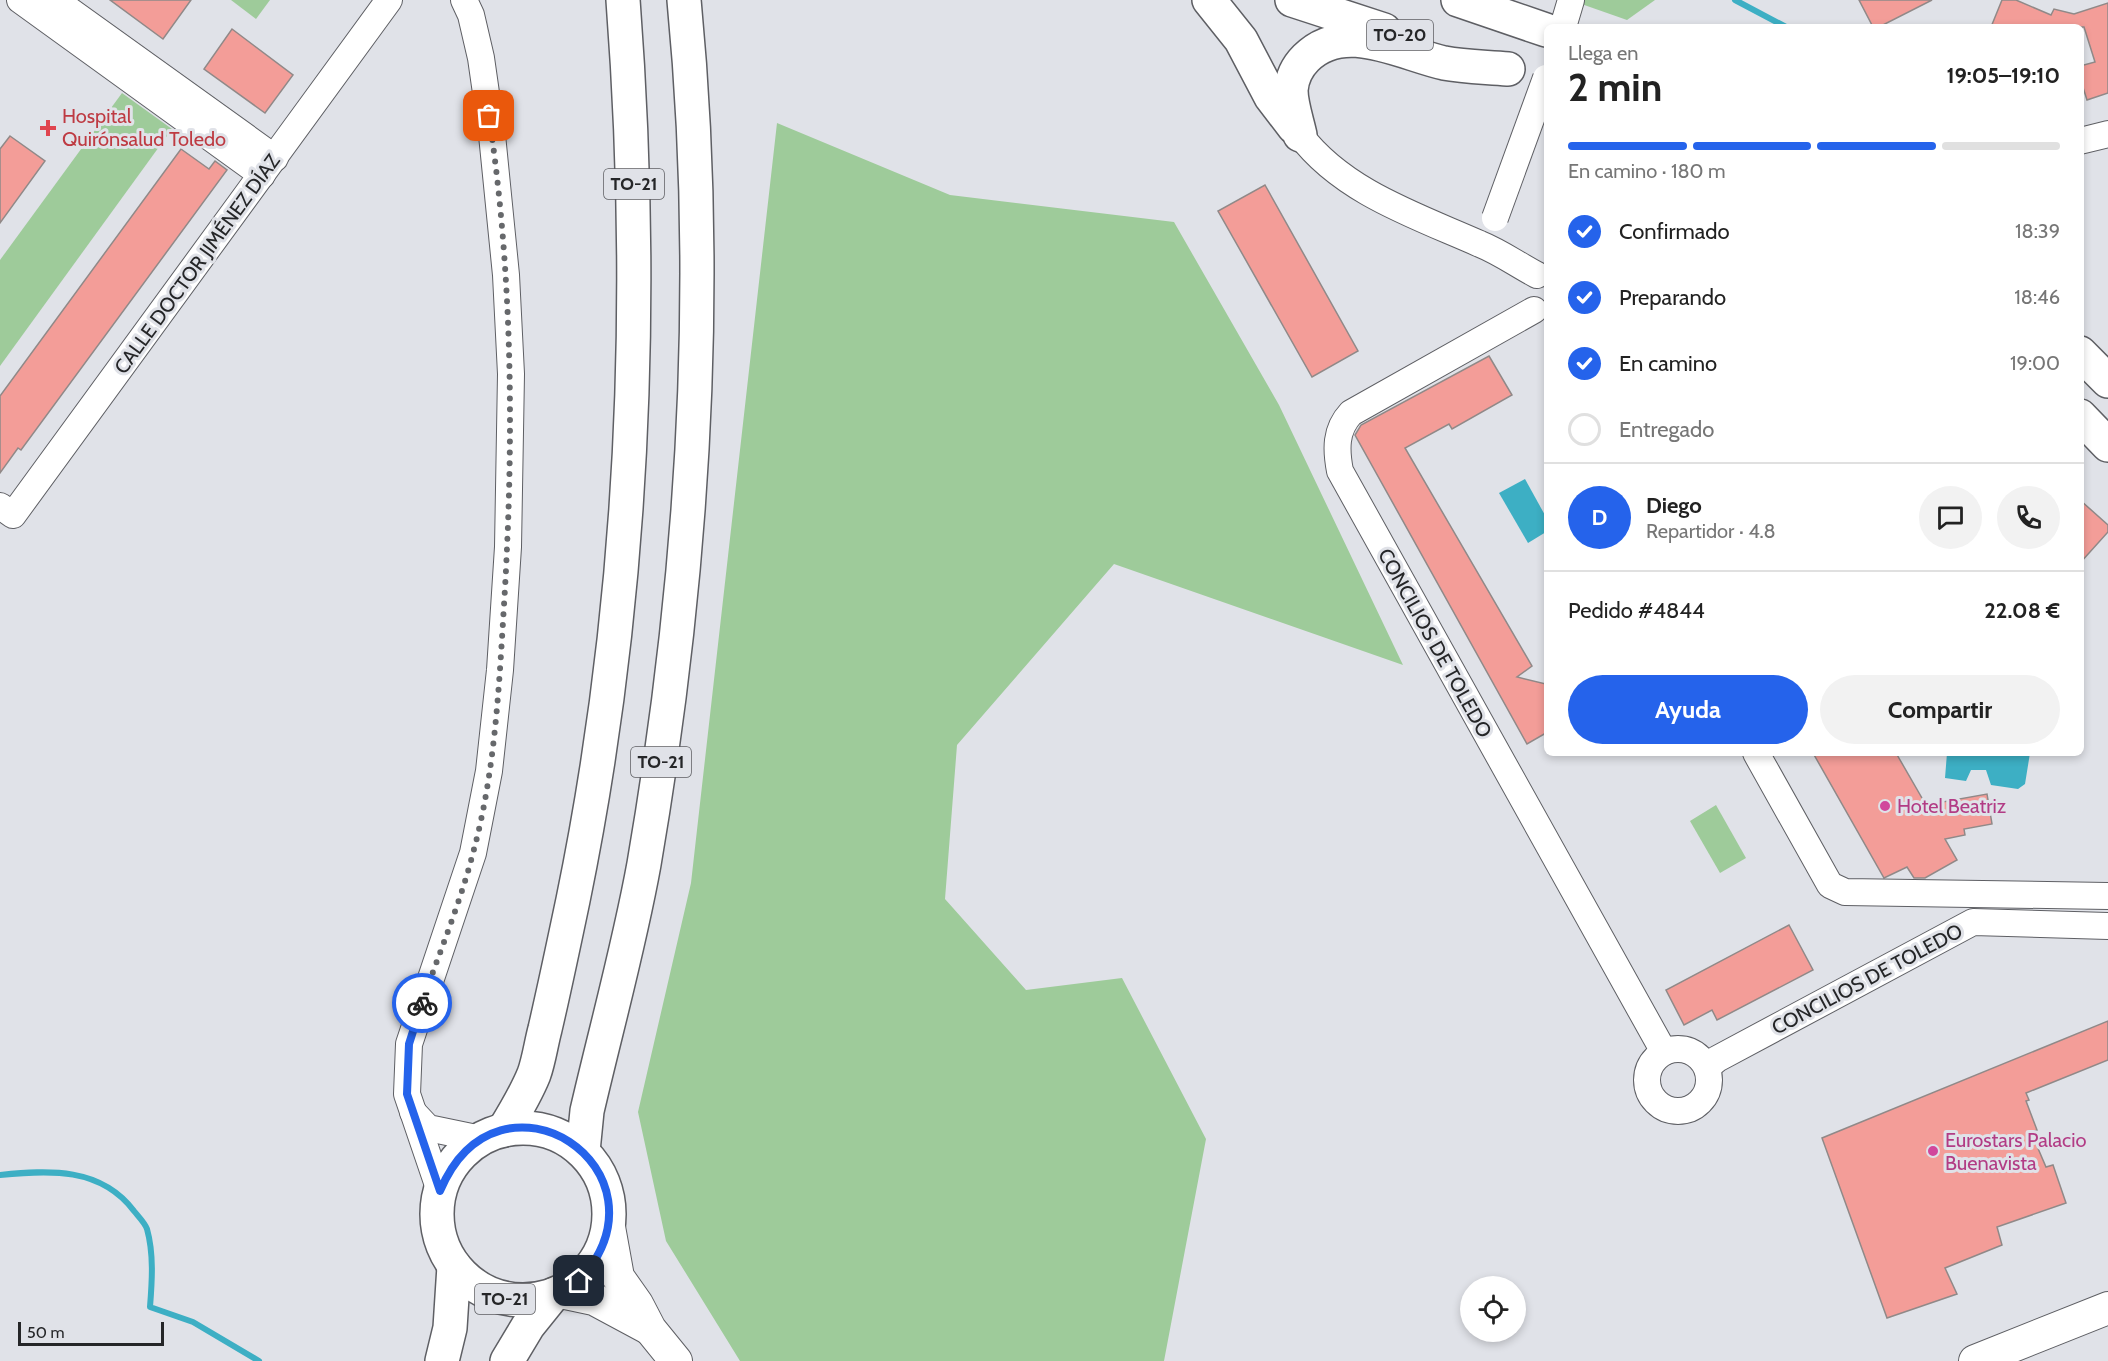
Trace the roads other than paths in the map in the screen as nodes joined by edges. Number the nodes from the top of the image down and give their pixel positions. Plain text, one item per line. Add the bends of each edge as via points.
1 (20, 0) edge
2 (55, 0) edge
3 (388, 0) edge
4 (464, 0) edge
5 (623, 0) edge
6 (684, 0) edge
7 (1209, 0) edge
8 (1292, 0) edge
9 (1458, 0) edge
10 (1571, 0) edge
11 (1564, 24) edge
12 (1544, 29) edge
13 (1508, 69) junction
14 (1544, 79) edge
15 (1544, 85) edge
16 (2108, 134) edge
17 (1300, 135) junction
18 (2084, 140) edge
19 (268, 166) junction
20 (1495, 218) dead end
21 (1542, 271) edge
22 (1540, 317) edge
23 (2084, 357) edge
24 (2108, 381) edge
25 (2084, 420) edge
26 (2108, 445) edge
27 (0, 506) edge
28 (1758, 756) edge
29 (2108, 896) edge
30 (2108, 926) edge
31 (1664, 1052) junction
32 (1707, 1067) junction
33 (413, 1112) junction
34 (492, 1134) junction
35 (583, 1151) junction
36 (440, 1191) junction
37 (609, 1227) junction
38 (454, 1266) junction
39 (557, 1294) junction
40 (2108, 1308) edge
41 (650, 1329) junction
42 (442, 1361) edge
43 (507, 1361) edge
44 (676, 1361) edge
45 (1975, 1361) edge

1 - 19 street
2 - 19 street
3 - 19 street, CALLE DOCTOR JIMÉNEZ DÍAZ
4 - 33 street via 481,58 506,275 510,374 508,547 489,771 473,853 409,1044 407,1094
5 - 34 highway, TO-21 via 631,105 636,274 631,459 606,713 561,960 534,1072
6 - 35 highway, TO-21 via 694,175 696,344 685,557 673,680 643,867 587,1111
7 - 17 highway via 1241,40 1271,97
8 - 13 highway, TO-20
9 - 12 highway
10 - 11 street
13 - 14 highway, TO-20
13 - 17 highway via 1446,63 1344,39 1324,44 1299,66 1293,79 1291,93
15 - 20 street, bridge
16 - 18 street
17 - 21 street via 1329,167 1369,194
19 - 27 street, CALLE DOCTOR JIMÉNEZ DÍAZ via 13,515
21 - 22 street via 1530,292
22 - 31 street, CONCILIOS DE TOLEDO via 1351,413 1340,430 1337,456 1340,471
23 - 24 highway
25 - 26 highway
28 - 29 street, CONCILIOS DE TOLEDO via 1830,885 1845,892
30 - 32 street, CONCILIOS DE TOLEDO via 1973,922
31 - 32 street via 1684,1049
31 - 32 street via 1650,1065 1647,1084 1649,1094 1663,1108 1682,1112 1700,1104 1709,1087
33 - 34 street via 429,1128
33 - 36 street
34 - 35 highway, TO-21 via 538,1129 554,1133
34 - 36 highway, TO-21 via 463,1152
35 - 37 highway, TO-21 via 600,1173 609,1199
36 - 38 highway, TO-21 via 438,1230
37 - 39 highway, TO-21 via 593,1265 579,1281
37 - 41 main road via 618,1277
38 - 39 highway, TO-21 via 488,1294 509,1300
38 - 42 highway, TO-21 via 450,1328
39 - 41 main road via 594,1299
39 - 43 highway, TO-21 via 528,1326
40 - 45 main road
41 - 44 main road

